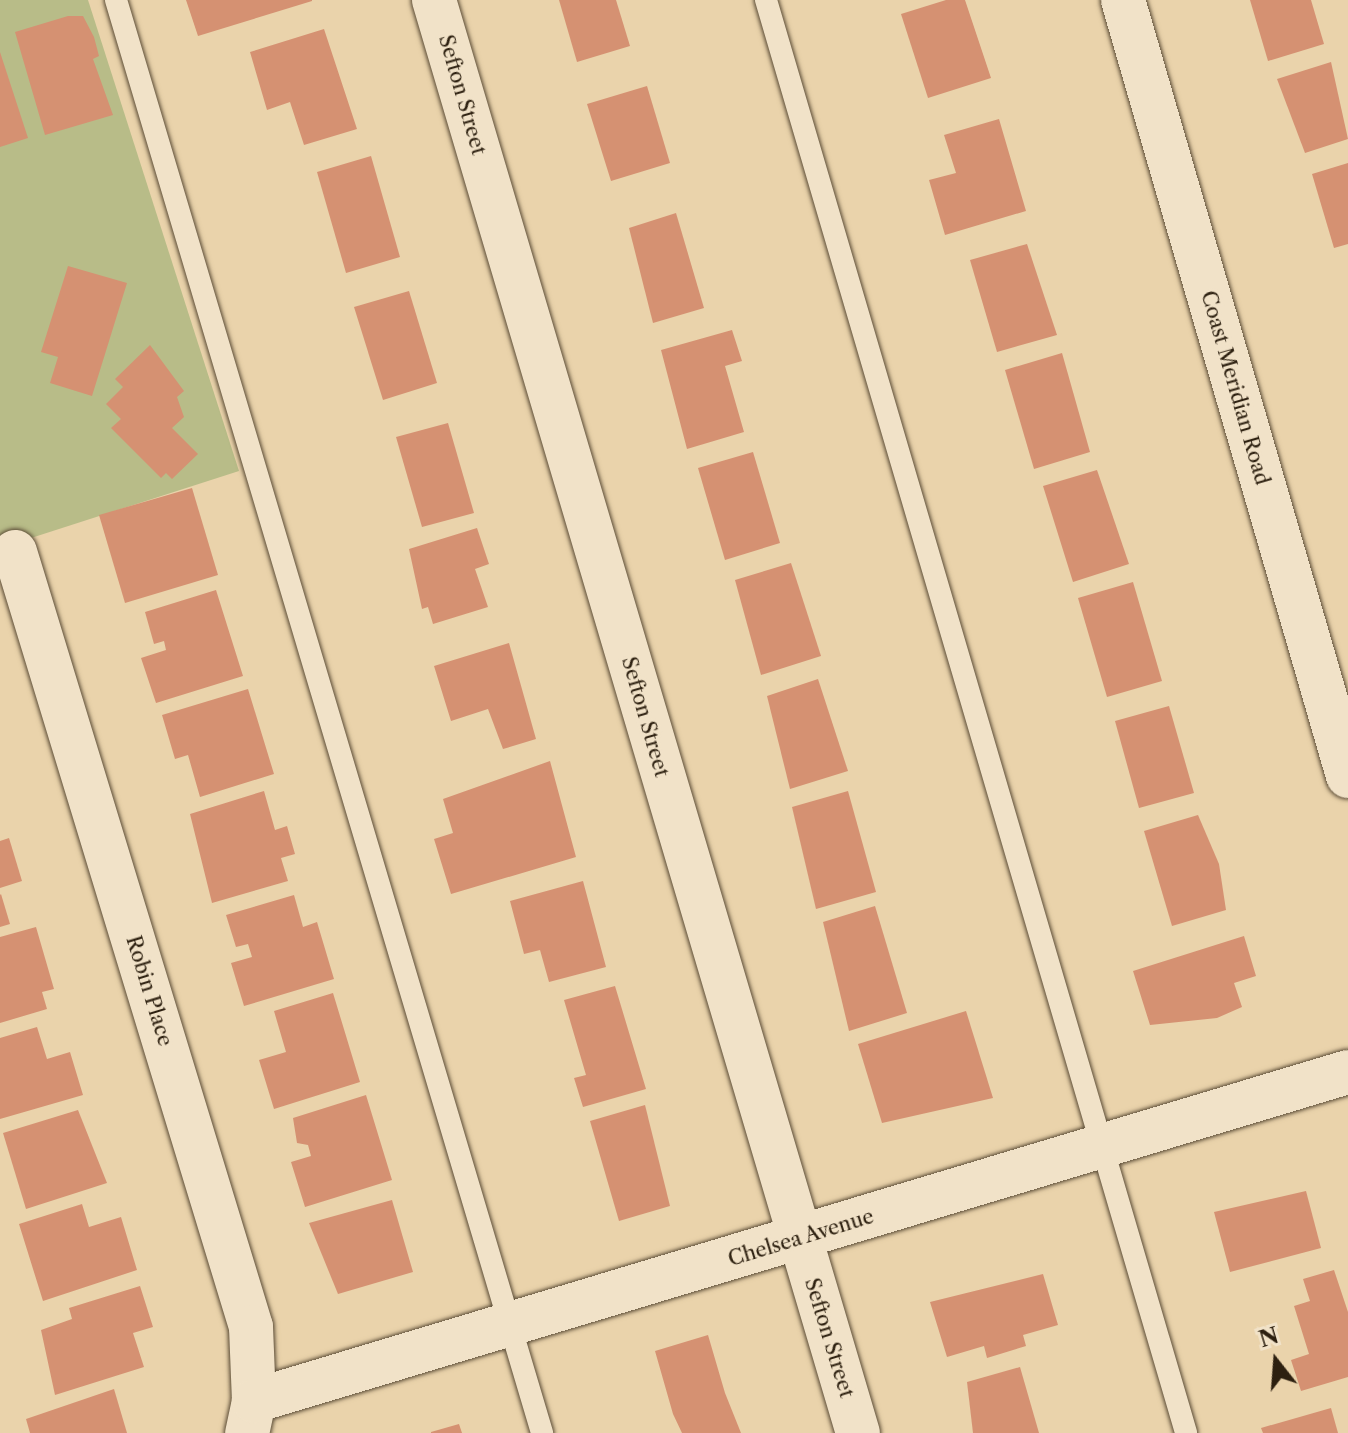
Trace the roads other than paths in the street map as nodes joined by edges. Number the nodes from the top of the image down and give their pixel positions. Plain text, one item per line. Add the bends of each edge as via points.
1 (116, 0) edge
2 (434, 0) edge
3 (766, 0) edge
4 (1123, 0) edge
5 (15, 552) dead end
6 (1348, 776) edge
7 (1348, 1072) edge
8 (1101, 1147) junction
9 (798, 1238) junction
10 (510, 1328) junction
11 (250, 1417) edge
12 (542, 1433) edge
13 (858, 1433) edge
14 (1186, 1433) edge

1 - 10 lane
2 - 9 street, Sefton Street
3 - 8 lane
4 - 6 street, Coast Meridian Road
5 - 11 street, Robin Place via 251,1327
7 - 8 street, Chelsea Avenue
8 - 9 street, Chelsea Avenue
8 - 14 lane
9 - 10 street, Chelsea Avenue
9 - 13 street, Sefton Street
10 - 11 street, Chelsea Avenue
10 - 12 lane

